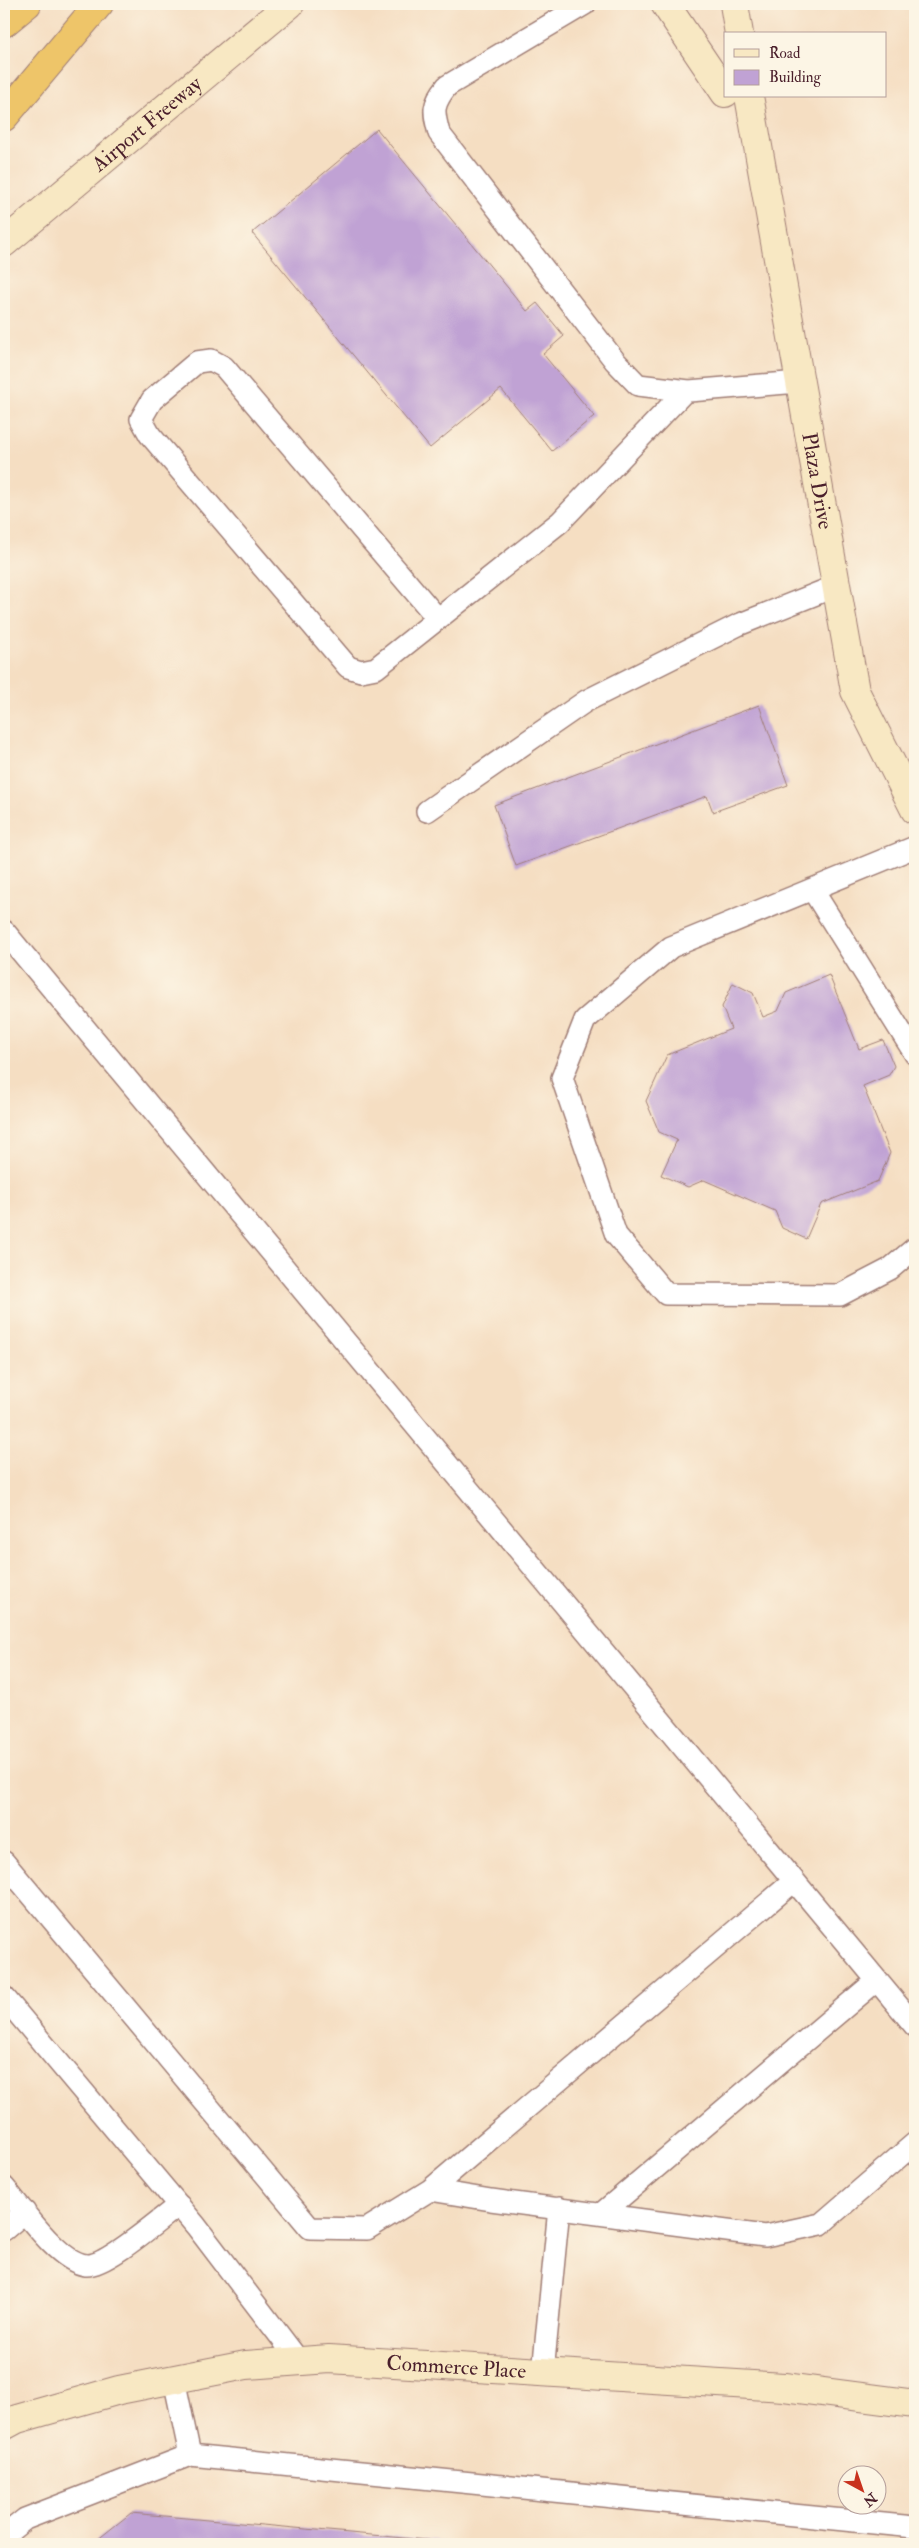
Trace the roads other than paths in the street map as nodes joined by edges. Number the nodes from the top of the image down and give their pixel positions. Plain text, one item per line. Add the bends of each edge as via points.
1 (27, 4) edge
2 (99, 4) edge
3 (290, 4) edge
4 (585, 4) edge
5 (665, 4) edge
6 (734, 4) edge
7 (4, 22) edge
8 (739, 32) edge
9 (724, 92) edge
10 (728, 98) edge
11 (749, 98) edge
12 (4, 117) edge
13 (756, 139) junction
14 (4, 242) edge
15 (799, 382) junction
16 (685, 391) junction
17 (836, 586) junction
18 (438, 619) junction
19 (915, 810) edge
20 (427, 811) dead end
21 (915, 847) edge
22 (812, 889) junction
23 (4, 931) edge
24 (915, 1054) edge
25 (915, 1248) edge
26 (4, 1862) edge
27 (794, 1881) junction
28 (877, 1980) junction
29 (4, 1997) edge
30 (915, 2026) edge
31 (915, 2143) edge
32 (4, 2186) edge
33 (430, 2190) junction
34 (178, 2205) junction
35 (559, 2208) junction
36 (25, 2212) junction
37 (601, 2214) junction
38 (4, 2230) edge
39 (299, 2362) junction
40 (543, 2372) junction
41 (174, 2379) junction
42 (915, 2404) edge
43 (4, 2426) edge
44 (190, 2455) junction
45 (914, 2529) edge
46 (4, 2536) edge

1 - 7 highway
2 - 12 highway
3 - 14 street, Airport Freeway
4 - 16 lane via 447,86 436,100 434,114 439,133 615,361 638,384
5 - 9 street, Plaza Drive
6 - 8 street
10 - 13 street, Plaza Drive
11 - 13 street, Plaza Drive
13 - 15 street, Plaza Drive
15 - 16 lane
15 - 17 street, Plaza Drive
16 - 18 lane via 560,522
17 - 19 street, Plaza Drive via 854,691
17 - 20 lane via 738,625 586,701
18 - 18 lane via 376,668 361,671 348,667 150,435 141,419 152,400 197,362 211,360 224,367
21 - 22 lane
22 - 24 lane
22 - 25 lane via 671,947 586,1020 562,1078 616,1235 666,1294 840,1295 890,1269
23 - 27 lane
26 - 33 lane via 310,2228 367,2229
27 - 28 lane
27 - 33 lane
28 - 30 lane
28 - 37 lane
29 - 34 lane
31 - 37 lane via 821,2224 765,2236
32 - 36 lane
33 - 35 lane
34 - 36 lane via 107,2260 87,2265 69,2258
34 - 39 lane
35 - 37 lane
35 - 40 lane
36 - 38 lane
39 - 40 street, Commerce Place via 329,2359
39 - 41 street, Commerce Place via 246,2365
40 - 42 street, Commerce Place via 784,2386
41 - 43 street, Commerce Place via 120,2390 17,2419
41 - 44 lane
44 - 45 lane
44 - 46 lane via 24,2520

